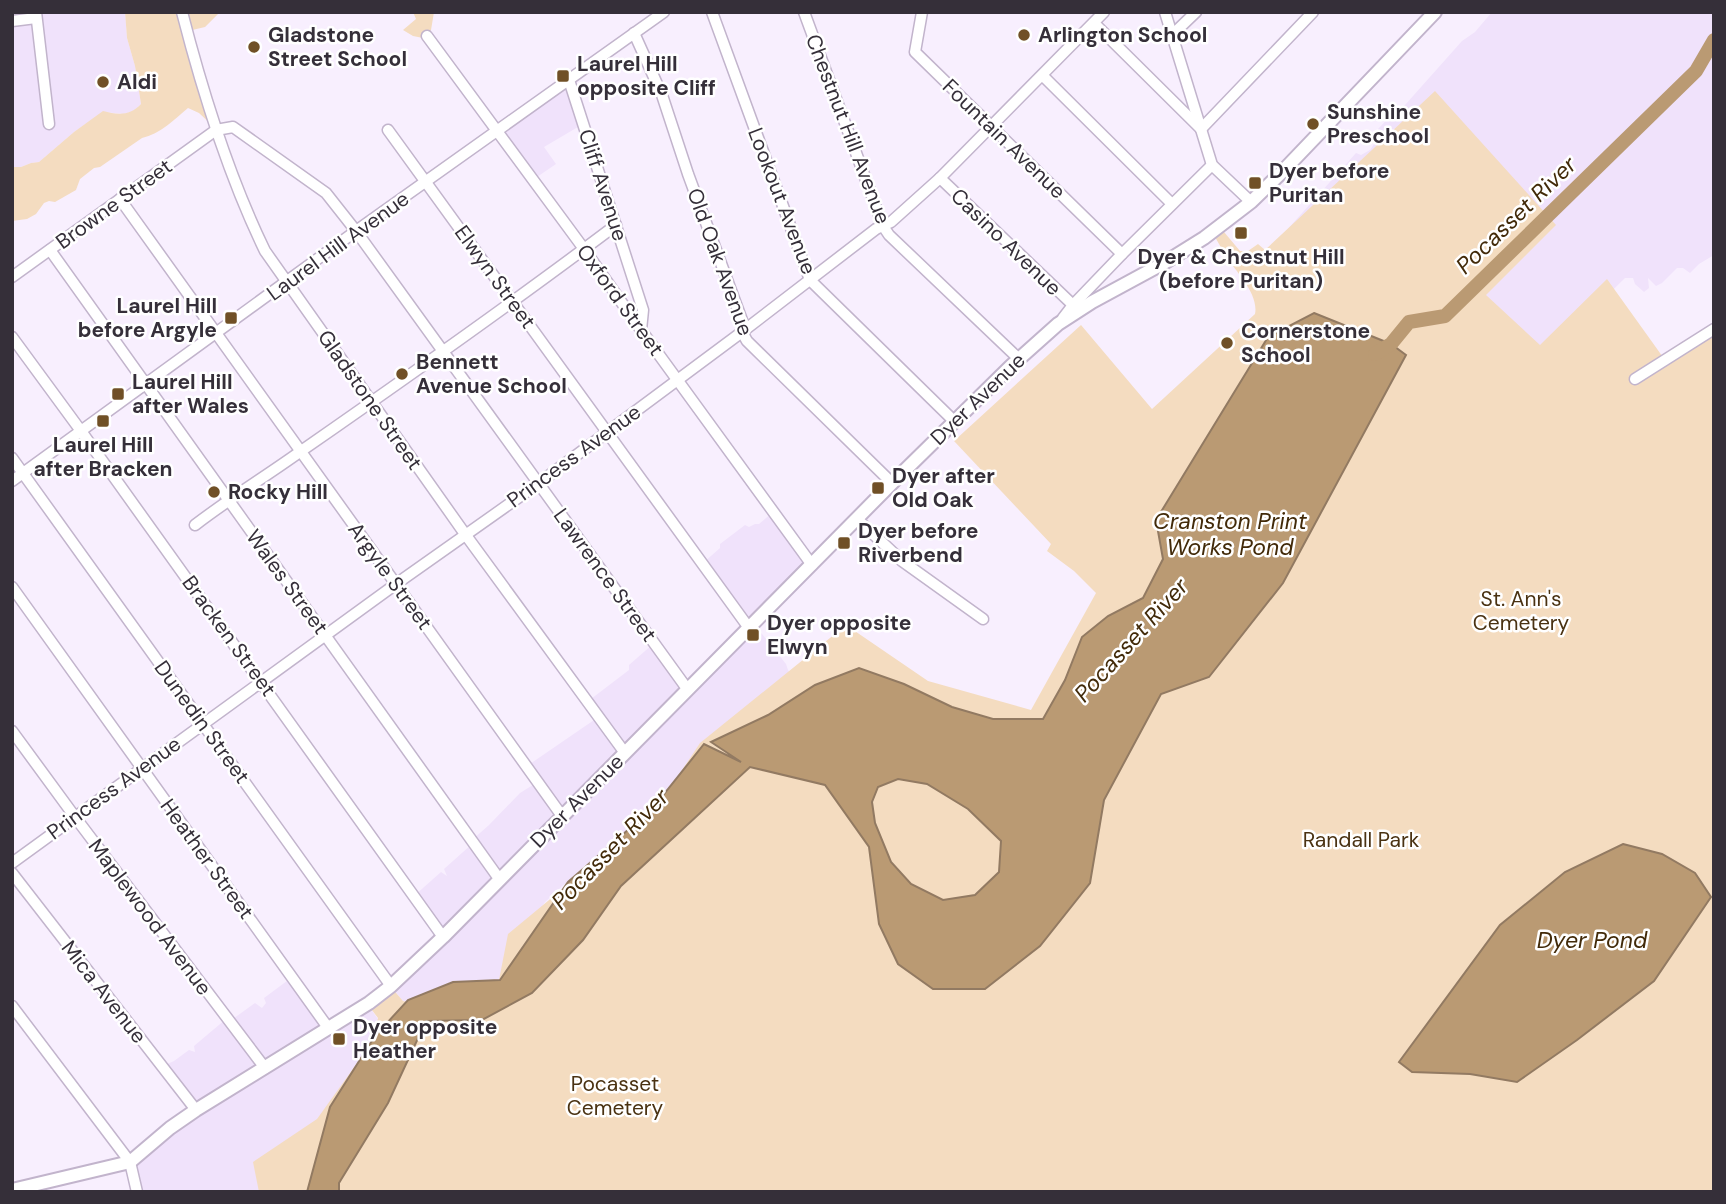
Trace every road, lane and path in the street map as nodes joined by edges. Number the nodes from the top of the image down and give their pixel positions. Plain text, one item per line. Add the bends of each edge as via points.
1 (182, 12) edge
2 (664, 12) edge
3 (712, 12) edge
4 (804, 12) edge
5 (922, 12) edge
6 (1104, 12) edge
7 (1165, 12) edge
8 (1196, 12) edge
9 (1313, 12) edge
10 (1435, 12) edge
11 (36, 15) edge
12 (12, 21) edge
13 (1094, 23) junction
14 (634, 33) junction
15 (1172, 35) junction
16 (427, 36) dead end
17 (1043, 76) junction
18 (569, 80) junction
19 (49, 124) dead end
20 (990, 128) junction
21 (1201, 129) junction
22 (215, 130) junction
23 (388, 130) dead end
24 (497, 131) junction
25 (1212, 165) junction
26 (940, 178) junction
27 (426, 182) junction
28 (120, 199) junction
29 (1251, 202) junction
30 (1172, 204) junction
31 (615, 225) junction
32 (883, 226) junction
33 (356, 231) junction
34 (584, 249) junction
35 (50, 250) junction
36 (1122, 254) junction
37 (12, 277) edge
38 (810, 280) junction
39 (286, 283) junction
40 (513, 301) junction
41 (1073, 306) junction
42 (1058, 324) junction
43 (1714, 329) edge
44 (641, 330) junction
45 (742, 332) junction
46 (216, 333) junction
47 (12, 337) edge
48 (443, 351) junction
49 (1018, 359) junction
50 (1636, 379) dead end
51 (679, 380) junction
52 (145, 384) junction
53 (372, 401) junction
54 (954, 421) junction
55 (81, 431) junction
56 (607, 431) junction
57 (301, 452) junction
58 (12, 458) edge
59 (23, 473) junction
60 (12, 481) edge
61 (538, 483) junction
62 (892, 483) junction
63 (228, 500) junction
64 (857, 519) junction
65 (195, 525) dead end
66 (465, 534) junction
67 (812, 565) junction
68 (396, 584) junction
69 (12, 587) edge
70 (983, 619) dead end
71 (749, 628) junction
72 (325, 635) junction
73 (261, 681) junction
74 (688, 690) junction
75 (203, 724) junction
76 (12, 730) edge
77 (625, 753) junction
78 (141, 768) junction
79 (562, 816) junction
80 (75, 817) junction
81 (12, 863) edge
82 (12, 873) edge
83 (500, 880) junction
84 (443, 937) junction
85 (391, 986) junction
86 (12, 1006) edge
87 (329, 1028) junction
88 (265, 1068) junction
89 (196, 1110) junction
90 (130, 1163) junction
91 (15, 1186) edge
92 (41, 1187) edge
93 (137, 1192) edge

1 - 22 street, Gladstone Street
2 - 14 street, Laurel Hill Avenue
3 - 38 street, Lookout Avenue
4 - 32 street, Chestnut Hill Avenue
5 - 20 street, Fountain Avenue via 915,52
6 - 13 street, Princess Avenue
7 - 15 street
8 - 15 street
9 - 21 street
10 - 29 main road, Dyer Avenue
11 - 12 street
11 - 19 street
13 - 17 street, Princess Avenue
13 - 21 street
14 - 18 street, Laurel Hill Avenue
14 - 45 street, Old Oak Avenue via 662,95 743,323
15 - 21 street
16 - 24 street, Oxford Street
17 - 20 street, Princess Avenue
17 - 30 street
18 - 24 street, Laurel Hill Avenue
18 - 31 street, Cliff Avenue
20 - 26 street, Princess Avenue
20 - 36 street, Fountain Avenue
21 - 25 street
22 - 28 street, Browne Street
22 - 33 street, Lawrence Street via 233,127 326,192
22 - 39 street, Gladstone Street via 248,218
23 - 27 street, Elwyn Street
24 - 27 street, Laurel Hill Avenue
24 - 34 street, Oxford Street
25 - 29 street
25 - 30 street, Dyer Avenue
26 - 32 street, Princess Avenue
26 - 41 street, Casino Avenue
27 - 33 street, Laurel Hill Avenue
27 - 40 street, Elwyn Street
28 - 35 street, Browne Street
28 - 46 street, Argyle Street
29 - 42 main road, Dyer Avenue via 1198,242
30 - 36 street, Dyer Avenue
31 - 34 street
31 - 44 street, Cliff Avenue via 643,310
32 - 38 street, Princess Avenue
32 - 49 street, Chestnut Hill Avenue
33 - 39 street, Laurel Hill Avenue
33 - 48 street, Lawrence Street
34 - 40 street
34 - 44 street, Oxford Street
35 - 37 street, Browne Street
35 - 52 street, Wales Street
36 - 41 street, Dyer Avenue
38 - 45 street, Princess Avenue
38 - 54 street, Lookout Avenue
39 - 46 street, Laurel Hill Avenue
39 - 53 street, Gladstone Street
40 - 48 street
40 - 56 street, Elwyn Street
41 - 42 street, Dyer Avenue
42 - 49 main road, Dyer Avenue
43 - 50 street
44 - 51 street, Oxford Street
45 - 51 street, Princess Avenue
45 - 62 street, Old Oak Avenue
46 - 52 street, Laurel Hill Avenue
46 - 57 street, Argyle Street
47 - 55 street, Bracken Street
48 - 53 street
48 - 61 street, Lawrence Street
49 - 54 main road, Dyer Avenue
51 - 56 street, Princess Avenue
51 - 67 street, Oxford Street
52 - 55 street, Laurel Hill Avenue
52 - 63 street, Wales Street
53 - 57 street
53 - 66 street, Gladstone Street
54 - 62 main road, Dyer Avenue
55 - 59 street, Laurel Hill Avenue
55 - 73 street, Bracken Street
56 - 61 street, Princess Avenue
56 - 71 street, Elwyn Street
57 - 63 street
57 - 68 street, Argyle Street
58 - 59 street, Dunedin Street
59 - 60 street, Laurel Hill Avenue
59 - 75 street, Dunedin Street
61 - 66 street, Princess Avenue
61 - 74 street, Lawrence Street
62 - 64 main road, Dyer Avenue
63 - 65 street
63 - 72 street, Wales Street
64 - 67 main road, Dyer Avenue
64 - 70 street via 902,561
66 - 68 street, Princess Avenue
66 - 77 street, Gladstone Street
67 - 71 main road, Dyer Avenue
68 - 72 street, Princess Avenue
68 - 79 street, Argyle Street
69 - 78 street, Heather Street
71 - 74 main road, Dyer Avenue
72 - 73 street, Princess Avenue
72 - 83 street, Wales Street
73 - 75 street, Princess Avenue
73 - 84 street, Bracken Street
74 - 77 main road, Dyer Avenue
75 - 78 street, Princess Avenue
75 - 85 street, Dunedin Street
76 - 80 street, Maplewood Avenue
77 - 79 main road, Dyer Avenue
78 - 80 street, Princess Avenue
78 - 87 street, Heather Street
79 - 83 main road, Dyer Avenue
80 - 81 street, Princess Avenue
80 - 88 street, Maplewood Avenue
82 - 89 street, Mica Avenue
83 - 84 main road, Dyer Avenue
84 - 85 main road, Dyer Avenue
85 - 87 main road, Dyer Avenue
86 - 90 street
87 - 88 main road, Dyer Avenue
88 - 89 main road, Dyer Avenue
89 - 90 main road, Dyer Avenue
90 - 92 main road, Dyer Avenue
90 - 93 street
91 - 92 main road, Dyer Avenue

